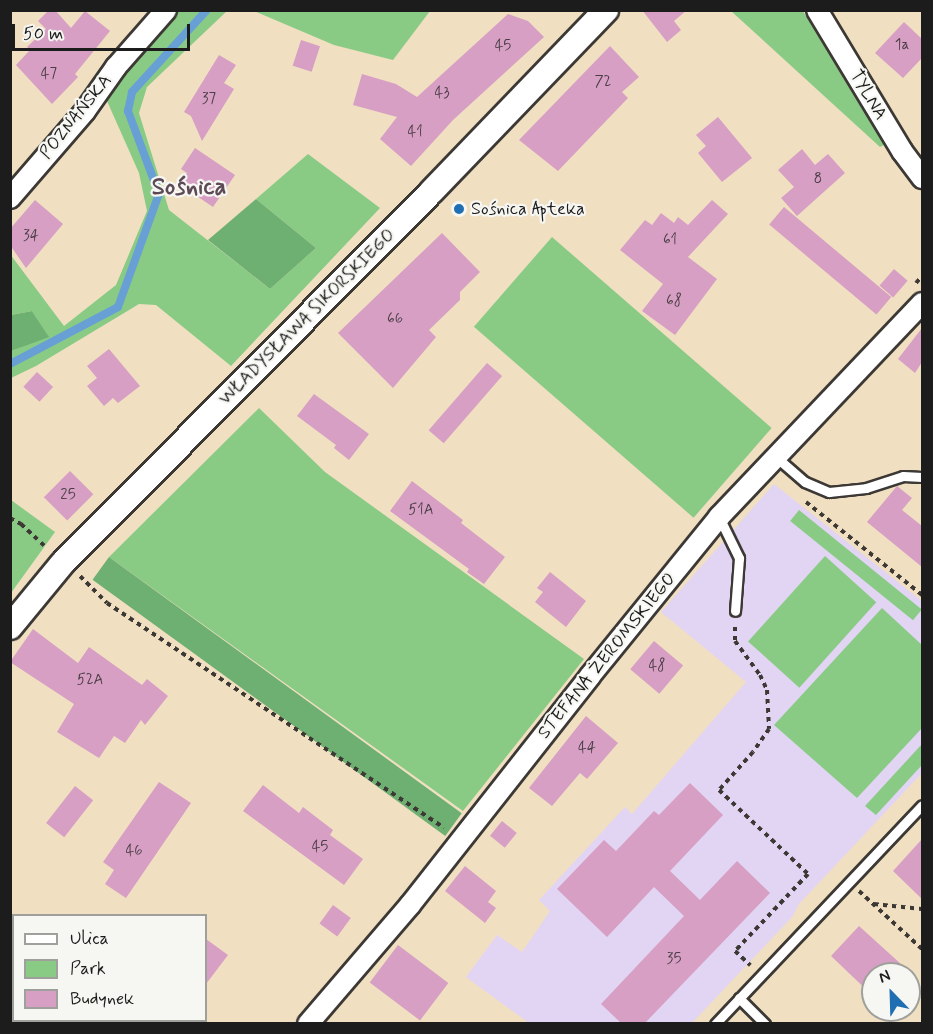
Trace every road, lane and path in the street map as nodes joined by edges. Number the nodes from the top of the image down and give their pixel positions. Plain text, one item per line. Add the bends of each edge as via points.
1 (166, 10) edge
2 (606, 10) edge
3 (817, 10) edge
4 (922, 178) edge
5 (10, 198) edge
6 (922, 306) edge
7 (776, 457) junction
8 (922, 477) edge
9 (802, 499) dead end
10 (719, 517) junction
11 (10, 518) edge
12 (69, 568) junction
13 (922, 595) edge
14 (735, 611) joint
15 (10, 627) edge
16 (922, 805) edge
17 (461, 840) junction
18 (857, 889) dead end
19 (873, 904) junction
20 (922, 909) edge
21 (922, 949) edge
22 (744, 975) dead end
23 (739, 998) junction
24 (308, 1023) edge
25 (715, 1023) edge
26 (765, 1023) edge

1 - 5 street, POZNAŃSKA
2 - 12 street, WŁADYSŁAWA SIKORSKIEGO
3 - 4 street, TYLNA
6 - 7 street, STEFANA ŻEROMSKIEGO
7 - 8 lane via 805,482 829,492 866,488 903,476
7 - 10 street, STEFANA ŻEROMSKIEGO
9 - 13 path
10 - 14 lane via 739,558
10 - 17 street, STEFANA ŻEROMSKIEGO
11 - 12 path
12 - 15 street, WŁADYSŁAWA SIKORSKIEGO
12 - 17 path via 107,603
14 - 22 path via 735,641 767,690 769,729 719,790 808,874 735,951 752,967
16 - 23 lane
17 - 24 street, STEFANA ŻEROMSKIEGO
18 - 19 path
19 - 20 path
19 - 21 path
23 - 25 lane
23 - 26 lane

